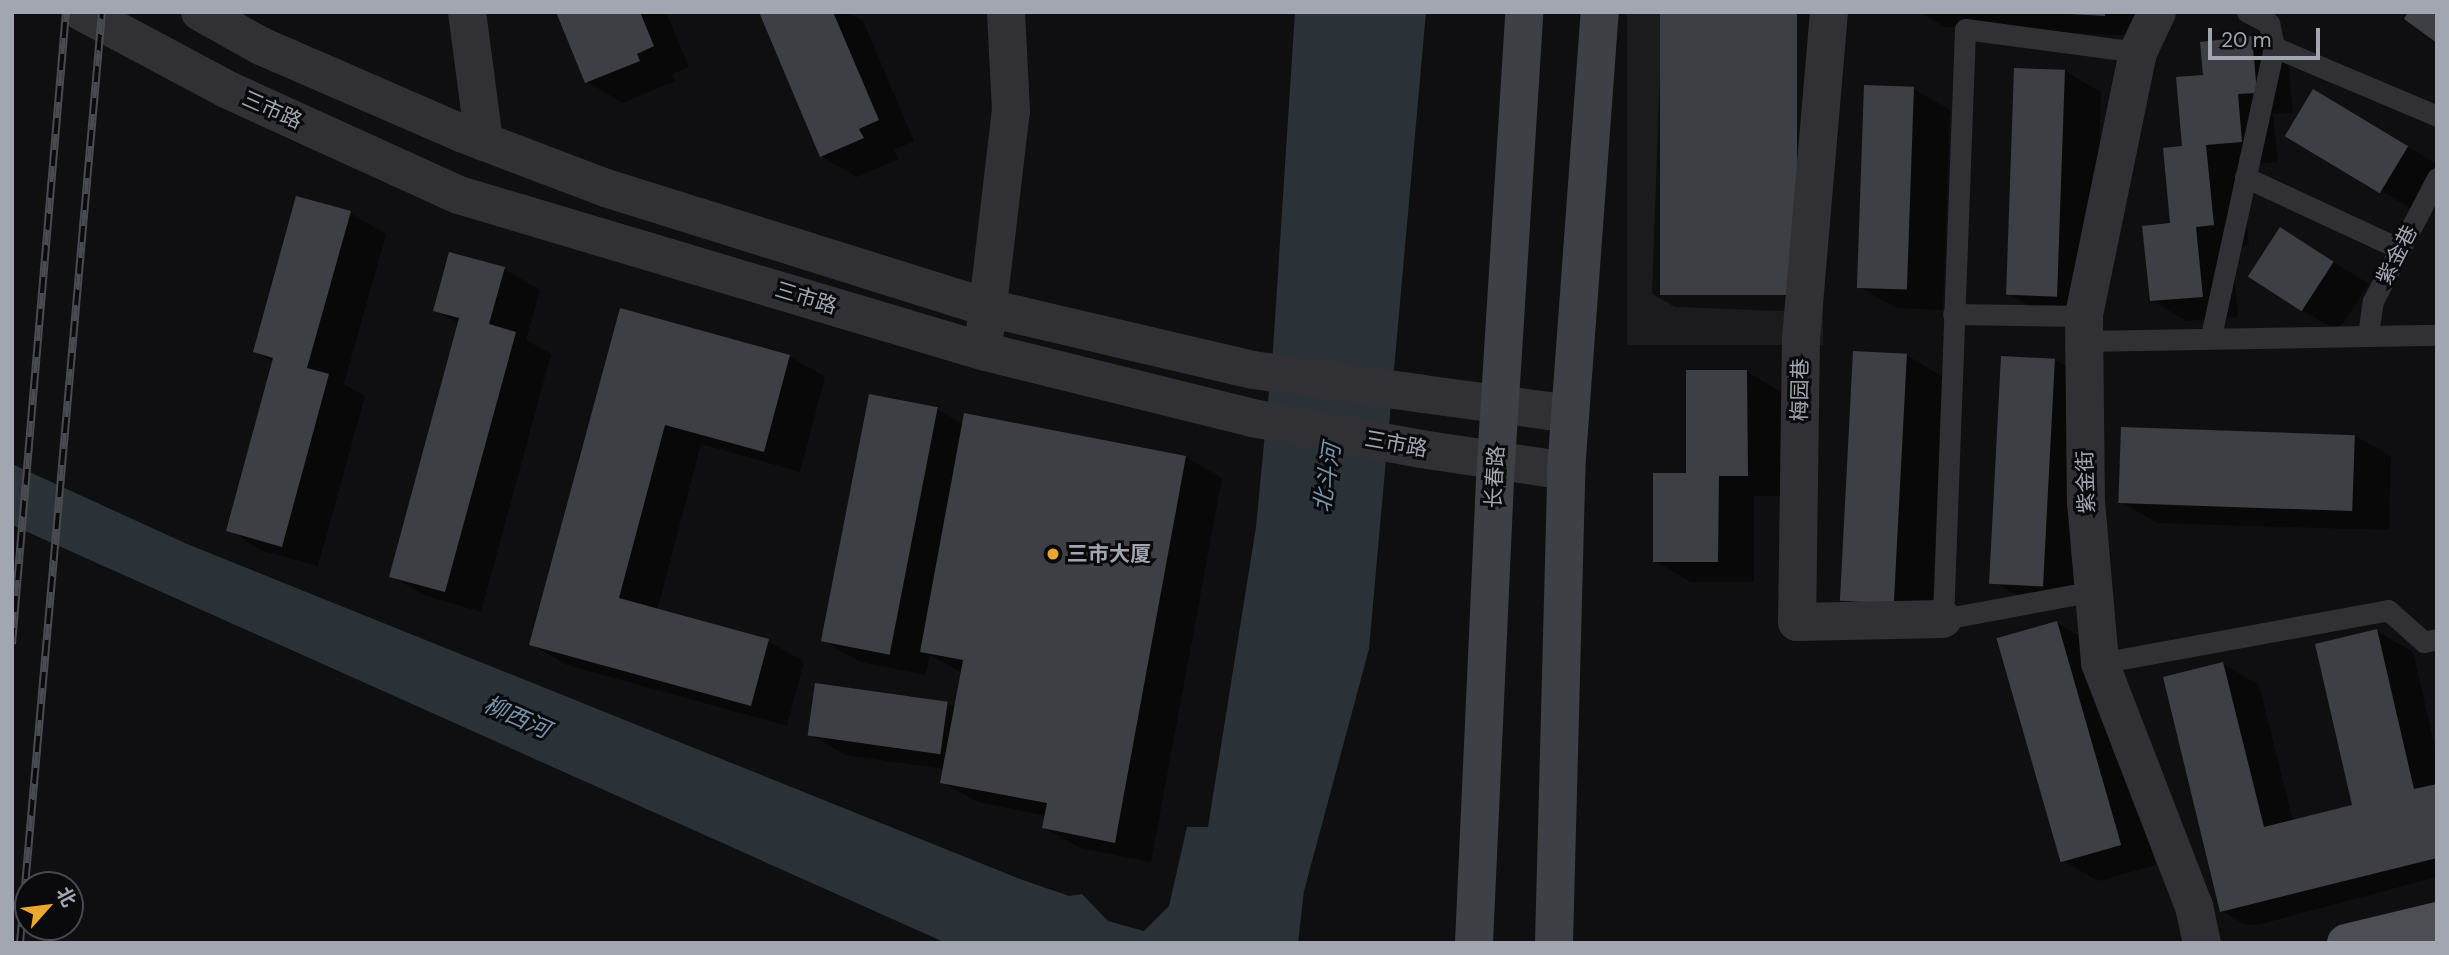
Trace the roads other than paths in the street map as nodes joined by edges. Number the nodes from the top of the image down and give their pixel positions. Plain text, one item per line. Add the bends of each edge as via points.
1 (82, 12) edge
2 (200, 12) edge
3 (467, 12) edge
4 (1006, 12) edge
5 (1524, 12) edge
6 (1600, 12) edge
7 (1829, 12) edge
8 (2157, 12) edge
9 (2247, 12) edge
10 (2274, 47) junction
11 (2137, 52) junction
12 (2437, 116) edge
13 (484, 142) junction
14 (2245, 177) junction
15 (2437, 178) edge
16 (2400, 249) junction
17 (988, 308) junction
18 (1953, 314) junction
19 (2083, 328) junction
20 (2211, 335) junction
21 (2368, 335) junction
22 (2437, 335) edge
23 (982, 351) junction
24 (1499, 406) junction
25 (1570, 414) junction
26 (1496, 463) junction
27 (1566, 471) junction
28 (2094, 591) junction
29 (1943, 619) junction
30 (2437, 639) edge
31 (2100, 663) junction
32 (2437, 921) edge
33 (1474, 943) edge
34 (1555, 943) edge
35 (2202, 943) edge
36 (2346, 943) edge

1 - 23 street, 三市路 via 226,89 459,195
2 - 13 street via 261,46
3 - 13 street
4 - 17 street via 1011,111
5 - 24 main road, 长春路
6 - 25 main road
7 - 29 street, 梅园巷 via 1801,338 1797,622
8 - 11 street, 紫金街
9 - 10 lane via 2269,23
10 - 12 lane
10 - 14 lane
11 - 18 lane via 1965,29
11 - 19 street, 紫金街
13 - 17 street via 606,188
14 - 16 lane
14 - 20 lane
15 - 16 lane, 紫金巷
16 - 21 lane, 紫金巷 via 2373,302
17 - 23 street
17 - 24 street, bridge via 1253,370
18 - 19 lane
18 - 29 lane
19 - 20 lane
19 - 28 street, 紫金街 via 2086,502
20 - 21 lane
21 - 22 lane
23 - 26 street, 三市路, bridge via 1252,418
24 - 25 street
24 - 26 main road, 长春路
25 - 27 main road
26 - 27 street, 三市路
26 - 33 main road, 长春路
27 - 34 main road
28 - 29 lane
28 - 31 street, 紫金街
30 - 31 lane via 2424,642 2388,610
31 - 35 street, 紫金街 via 2193,906
32 - 36 main road

